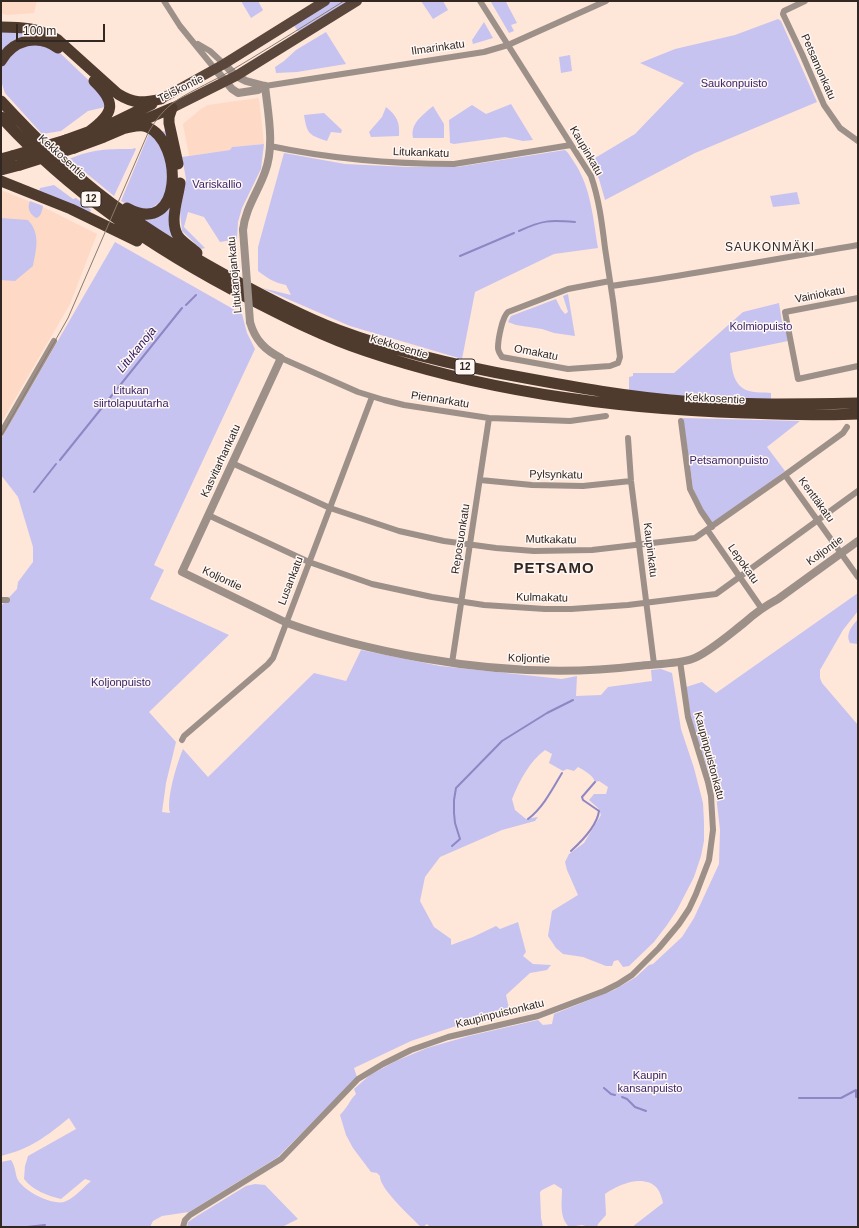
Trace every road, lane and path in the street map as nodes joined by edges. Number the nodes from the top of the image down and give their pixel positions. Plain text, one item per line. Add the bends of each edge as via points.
1 (164, 1) edge
2 (324, 1) edge
3 (357, 1) edge
4 (480, 1) edge
5 (606, 1) edge
6 (805, 1) edge
7 (1, 27) edge
8 (194, 42) junction
9 (508, 45) junction
10 (1, 60) edge
11 (224, 64) junction
12 (215, 69) junction
13 (236, 76) junction
14 (226, 81) junction
15 (265, 86) junction
16 (1, 92) edge
17 (161, 99) junction
18 (1, 101) edge
19 (172, 108) junction
20 (12, 113) junction
21 (1, 117) edge
22 (126, 128) junction
23 (90, 131) junction
24 (858, 141) edge
25 (70, 144) junction
26 (572, 145) junction
27 (270, 146) junction
28 (6, 159) edge
29 (1, 178) edge
30 (109, 202) junction
31 (858, 245) edge
32 (206, 264) junction
33 (192, 268) junction
34 (611, 283) junction
35 (858, 298) edge
36 (54, 341) dead end
37 (620, 357) joint
38 (281, 358) junction
39 (858, 366) edge
40 (372, 397) junction
41 (858, 403) edge
42 (858, 414) edge
43 (606, 416) dead end
44 (489, 418) junction
45 (681, 421) dead end
46 (847, 427) dead end
47 (1, 433) edge
48 (628, 438) dead end
49 (232, 463) junction
50 (785, 475) junction
51 (480, 480) junction
52 (631, 481) junction
53 (858, 491) edge
54 (330, 508) junction
55 (208, 516) junction
56 (818, 520) junction
57 (710, 529) junction
58 (858, 541) edge
59 (470, 545) junction
60 (639, 546) junction
61 (842, 553) junction
62 (309, 562) junction
63 (180, 570) joint
64 (740, 576) junction
65 (858, 577) edge
66 (462, 601) junction
67 (647, 603) junction
68 (762, 609) junction
69 (287, 622) junction
70 (680, 661) junction
71 (452, 663) junction
72 (654, 664) junction
73 (182, 740) dead end
74 (183, 1227) edge

1 - 8 street
2 - 11 main road, Teiskontie
3 - 13 main road, Teiskontie
4 - 9 street, Kaupinkatu
5 - 9 street, Ilmarinkatu
6 - 24 street, Petsamonkatu via 783,12 824,105 840,128
7 - 17 highway via 28,28 50,35 124,98 136,103
8 - 11 street
8 - 12 street
9 - 15 street, Ilmarinkatu via 476,54
9 - 26 street, Kaupinkatu
10 - 23 highway, 12 via 16,44 32,40 49,42 62,51 107,95 109,105 106,118
11 - 12 main road, Teiskontie
11 - 13 street
12 - 14 street
12 - 17 main road, Teiskontie
13 - 14 main road, Teiskontie
13 - 15 street, Ilmarinkatu
14 - 15 street, Ilmarinkatu via 238,93 258,90
14 - 19 main road, Teiskontie
15 - 27 street, Litukanojankatu
16 - 20 highway, 12
17 - 23 highway, Teiskontie / 12 via 120,120
18 - 20 highway
19 - 22 highway, Teiskontie / 12
19 - 32 highway via 169,117 180,176 175,216 176,230 182,240
20 - 30 highway, Kekkosentie / 12 via 52,154
21 - 33 highway, Kekkosentie / 12 via 52,168 98,205 135,233
22 - 25 highway, Teiskontie / 12
22 - 30 highway via 145,126 161,138 172,169 172,191 164,205 152,214 137,214
23 - 25 highway, Teiskontie / 12
25 - 28 highway, Teiskontie / 12, bridge
25 - 29 highway, Teiskontie / 12, bridge via 20,165
26 - 27 street, Litukankatu via 454,164 363,161
26 - 34 street, Kaupinkatu via 591,176 596,193
27 - 38 street, Litukanojankatu, bridge via 266,170 247,212 243,230 250,322 254,335 263,347
29 - 33 highway, 12
30 - 32 highway, Kekkosentie / 12 via 164,240
31 - 34 street, Omakatu via 692,274
32 - 41 highway, Kekkosentie / 12 via 263,296 337,330 409,353 471,368 612,393 684,401
33 - 42 highway, Kekkosentie / 12 via 278,314 364,350 500,387 591,401 675,410 789,415
34 - 37 street, Kaupinkatu
34 - 37 street, Omakatu via 568,289 508,312 504,316 498,350 502,357 568,369 610,366 618,363
35 - 39 street, Vainiokatu via 785,312 798,379
36 - 47 street
38 - 40 street, Piennarkatu
38 - 49 street, Kasvitarhankatu
40 - 44 street, Piennarkatu
40 - 54 street, Lusankatu
43 - 44 street, Piennarkatu via 570,421
44 - 51 street, Reposuonkatu
45 - 57 street, Lepokatu via 690,489
46 - 50 street, Mutkakatu via 843,433
48 - 52 street, Kaupinkatu
49 - 54 street, Mutkakatu
49 - 55 street, Kasvitarhankatu
50 - 56 street, Kenttäkatu
50 - 57 street, Mutkakatu
51 - 52 street, Pylsynkatu via 554,486
51 - 59 street, Reposuonkatu
52 - 60 street, Kaupinkatu
53 - 56 street, Kulmakatu
54 - 59 street, Mutkakatu via 399,531
54 - 62 street, Lusankatu
55 - 62 street, Kulmakatu
55 - 63 street, Kasvitarhankatu
56 - 61 street, Kenttäkatu
56 - 64 street, Kulmakatu
57 - 60 street, Mutkakatu via 695,538
57 - 64 street, Lepokatu
58 - 61 street, Koljontie
59 - 60 street, Mutkakatu via 573,551
59 - 66 street, Reposuonkatu
60 - 67 street, Kaupinkatu
61 - 65 street, Kenttäkatu
61 - 68 street, Koljontie
62 - 66 street, Kulmakatu via 372,584 432,598
62 - 69 street, Lusankatu
63 - 69 street, Koljontie
64 - 67 street, Kulmakatu via 712,595
64 - 68 street, Lepokatu
66 - 67 street, Kulmakatu via 545,609
66 - 71 street, Reposuonkatu
67 - 72 street, Kaupinkatu
68 - 70 street, Koljontie via 698,656
69 - 71 street, Koljontie via 360,646
69 - 73 street, Lusankatu via 275,654 268,664
70 - 72 street, Koljontie
70 - 74 street, Kaupinpuistonkatu via 688,716 711,796 713,830 704,875 689,909 672,933 632,975 611,988 538,1016 457,1034 405,1053 367,1073 353,1084 281,1159 190,1215
71 - 72 street, Koljontie via 544,671 593,670

